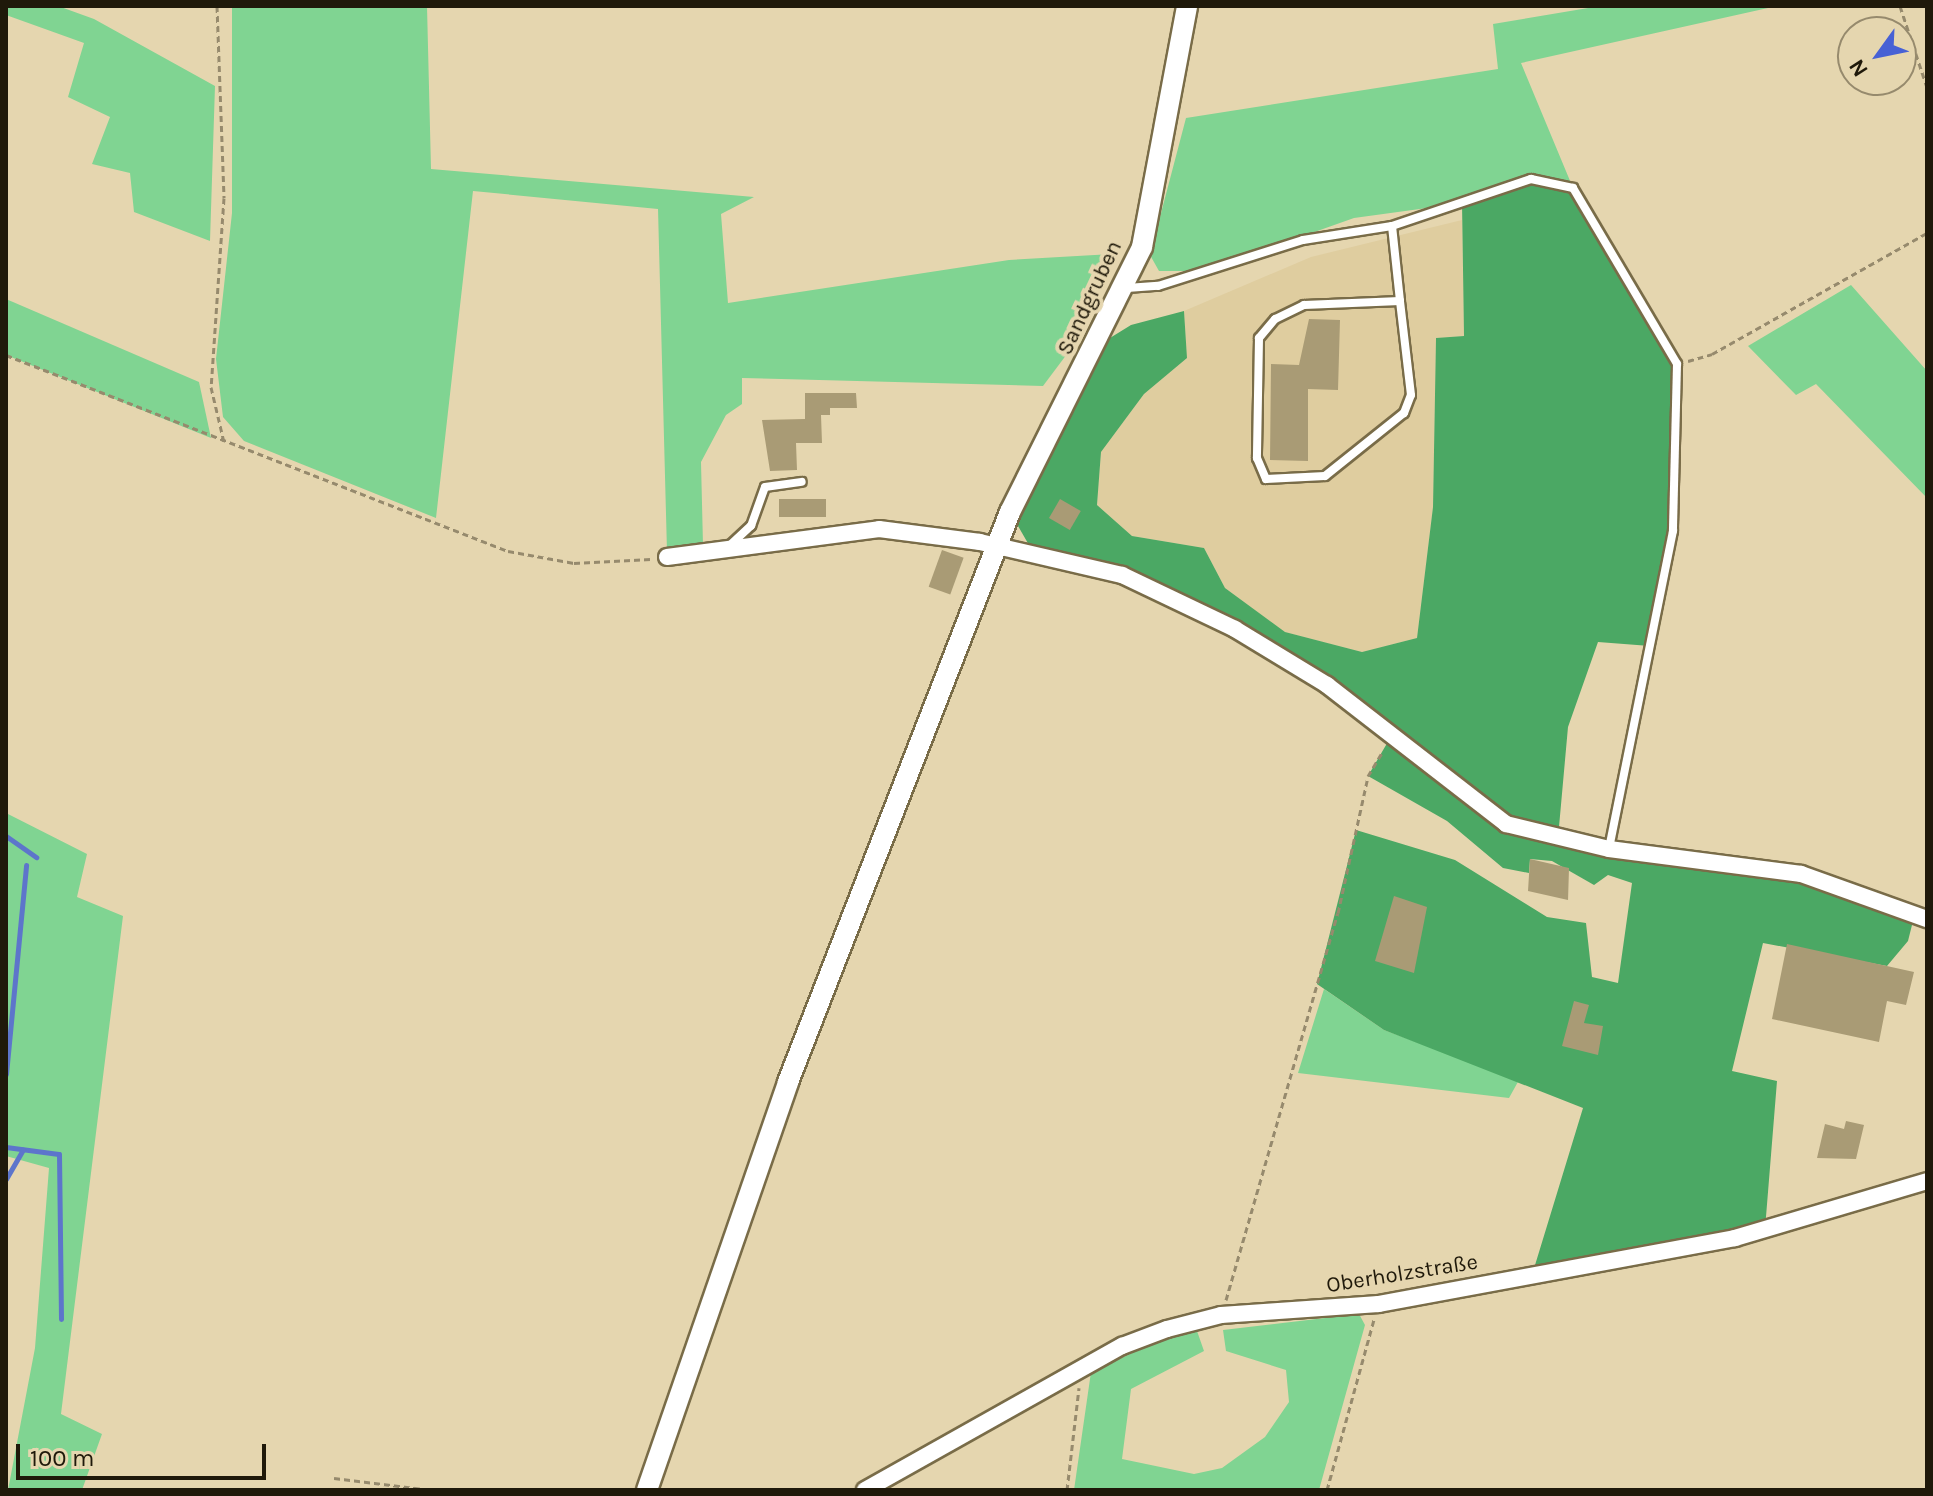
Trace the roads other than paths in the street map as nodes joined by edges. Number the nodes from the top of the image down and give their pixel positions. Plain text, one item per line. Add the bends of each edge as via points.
1 (1187, 6) edge
2 (1392, 226) junction
3 (1127, 288) junction
4 (1400, 301) junction
5 (802, 482) dead end
6 (996, 547) junction
7 (726, 548) junction
8 (667, 557) road end
9 (1609, 849) junction
10 (1927, 919) edge
11 (1927, 1181) edge
12 (647, 1490) edge
13 (865, 1490) edge

1 - 3 street, Sandgruben via 1170,126
2 - 3 lane via 1303,240 1158,286
2 - 4 lane
2 - 9 lane via 1531,179 1573,188 1677,364 1673,531
3 - 6 street, Sandgruben via 1024,480
4 - 4 lane via 1304,305 1263,331 1256,351 1262,475 1284,482 1325,476 1404,413 1411,395
5 - 7 lane via 765,487 751,526
6 - 7 street via 879,529
6 - 9 street via 1155,588 1380,721 1499,821
6 - 12 street, Sandgruben via 948,684 788,1082
7 - 8 street
9 - 10 street via 1801,874
11 - 13 street, Oberholzstraße via 1735,1238 1379,1304 1221,1315 1122,1346

